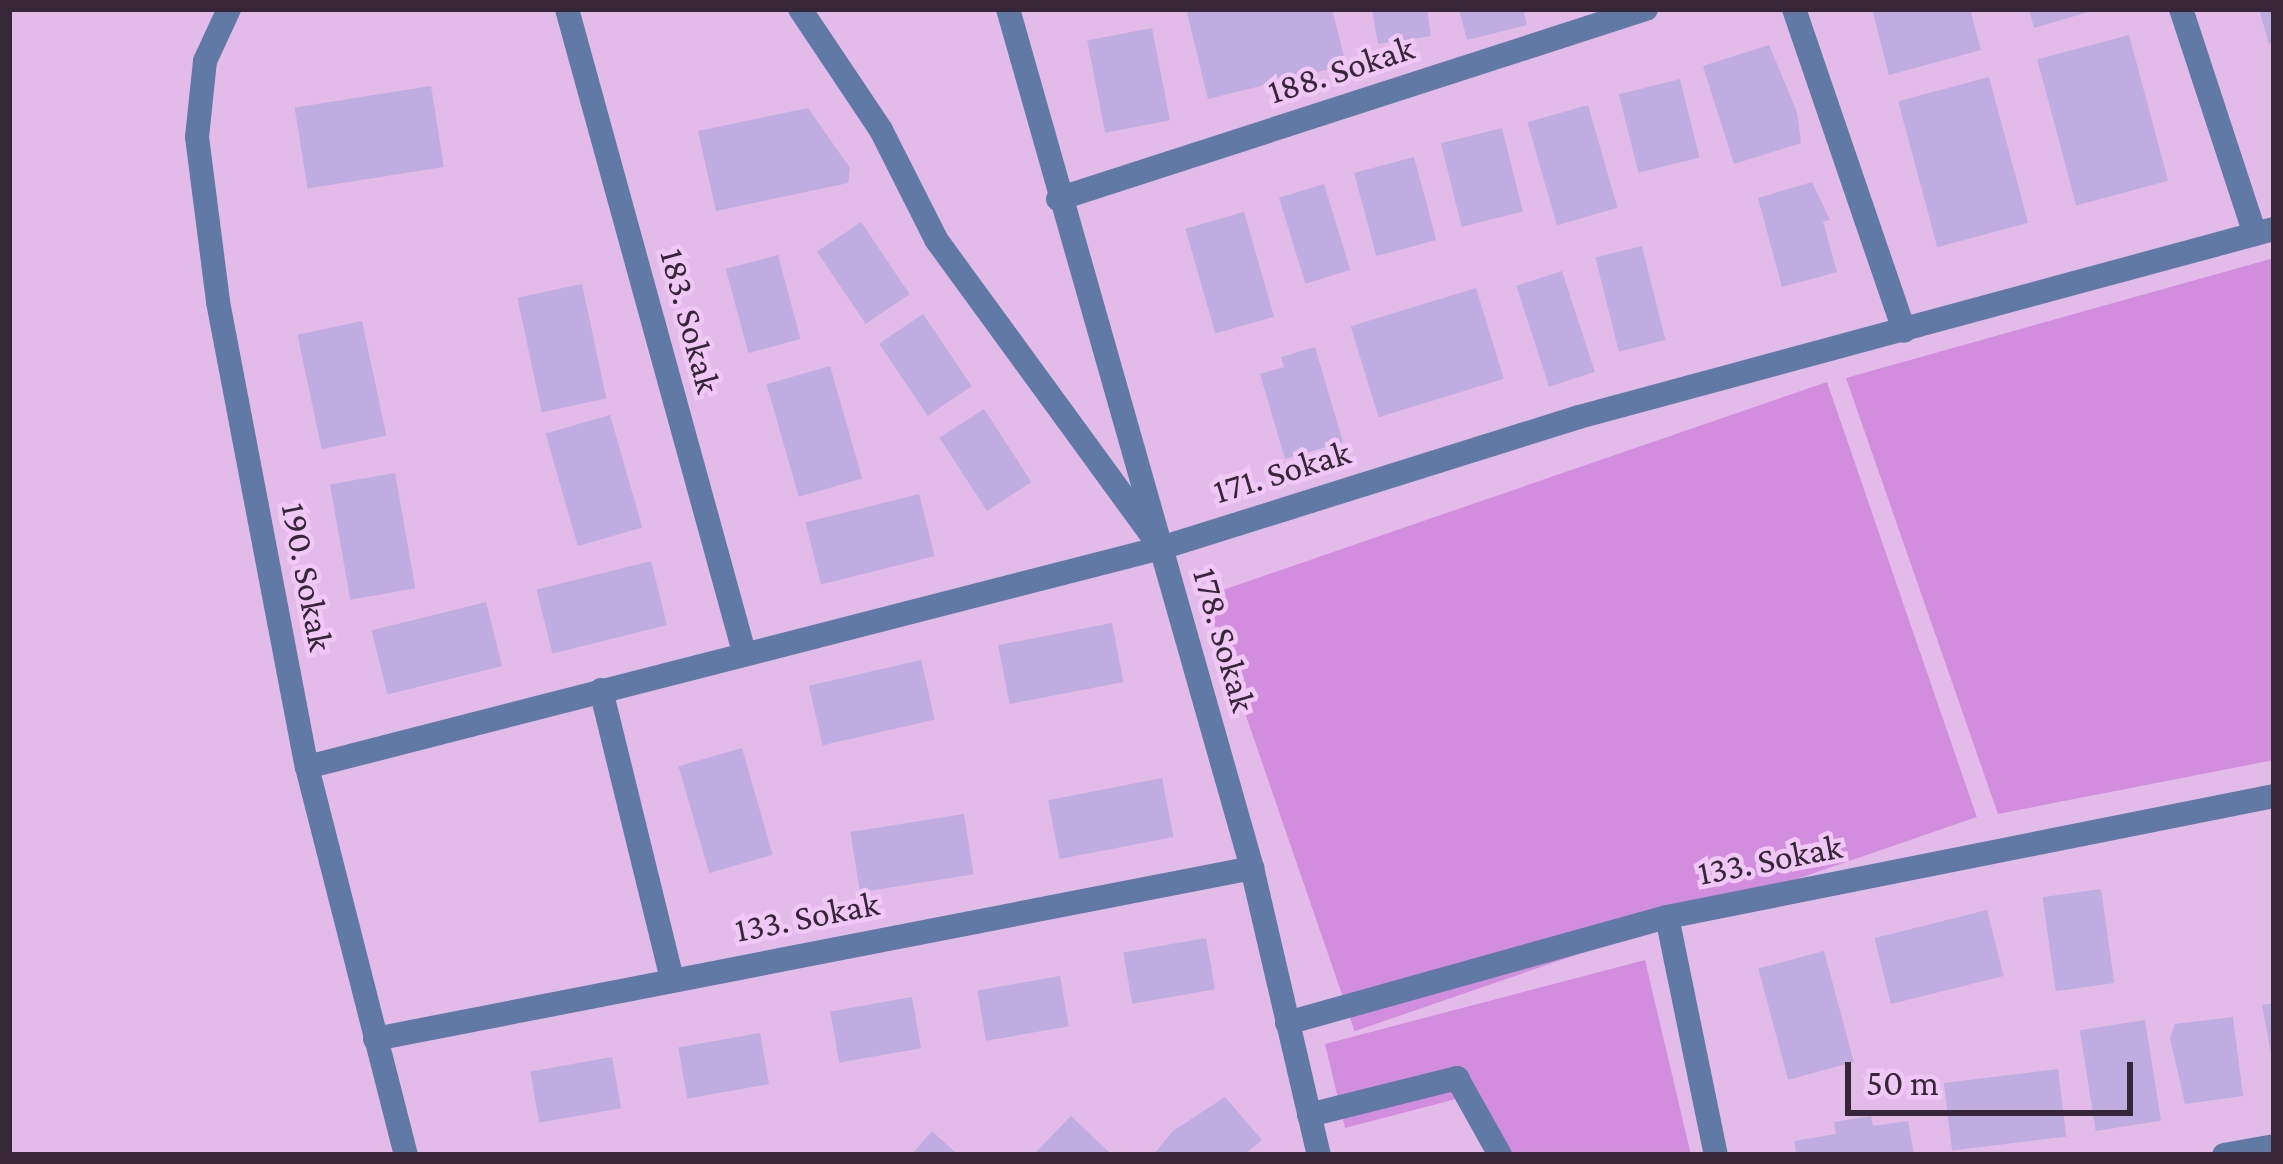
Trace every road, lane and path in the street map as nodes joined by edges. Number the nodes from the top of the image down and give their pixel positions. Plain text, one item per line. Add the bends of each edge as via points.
1 (229, 9) edge
2 (567, 9) edge
3 (800, 9) edge
4 (1008, 9) edge
5 (1646, 9) edge
6 (1794, 9) edge
7 (2181, 9) edge
8 (1058, 199) junction
9 (2264, 231) edge
10 (1904, 331) junction
11 (1161, 548) junction
12 (744, 652) junction
13 (601, 690) junction
14 (307, 767) junction
15 (2274, 796) edge
16 (1252, 868) junction
17 (1667, 917) junction
18 (672, 980) junction
19 (1287, 1023) junction
20 (375, 1039) junction
21 (1309, 1115) junction
22 (2274, 1146) edge
23 (406, 1155) edge
24 (1319, 1155) edge
25 (1500, 1155) edge
26 (1716, 1155) edge
27 (2224, 1155) edge

1 - 14 street, 190. Sokak via 205,61 197,137 218,302
2 - 12 street, 183. Sokak
3 - 11 street via 881,130 936,239
4 - 8 street, 178. Sokak
5 - 8 street, 188. Sokak
6 - 10 street
7 - 9 street
8 - 11 street, 178. Sokak
9 - 10 street, 171. Sokak
10 - 11 street, 171. Sokak via 1580,417
11 - 12 street, 171. Sokak
11 - 16 street, 178. Sokak
12 - 13 street, 171. Sokak
13 - 14 street, 171. Sokak
13 - 18 street
14 - 20 street, 190. Sokak
15 - 17 street, 133. Sokak
16 - 18 street, 133. Sokak
16 - 19 street, 178. Sokak
17 - 19 street, 133. Sokak
17 - 26 street
18 - 20 street, 133. Sokak
19 - 21 street, 178. Sokak
20 - 23 street, 190. Sokak
21 - 24 street, 178. Sokak
21 - 25 street via 1457,1078
22 - 27 street

